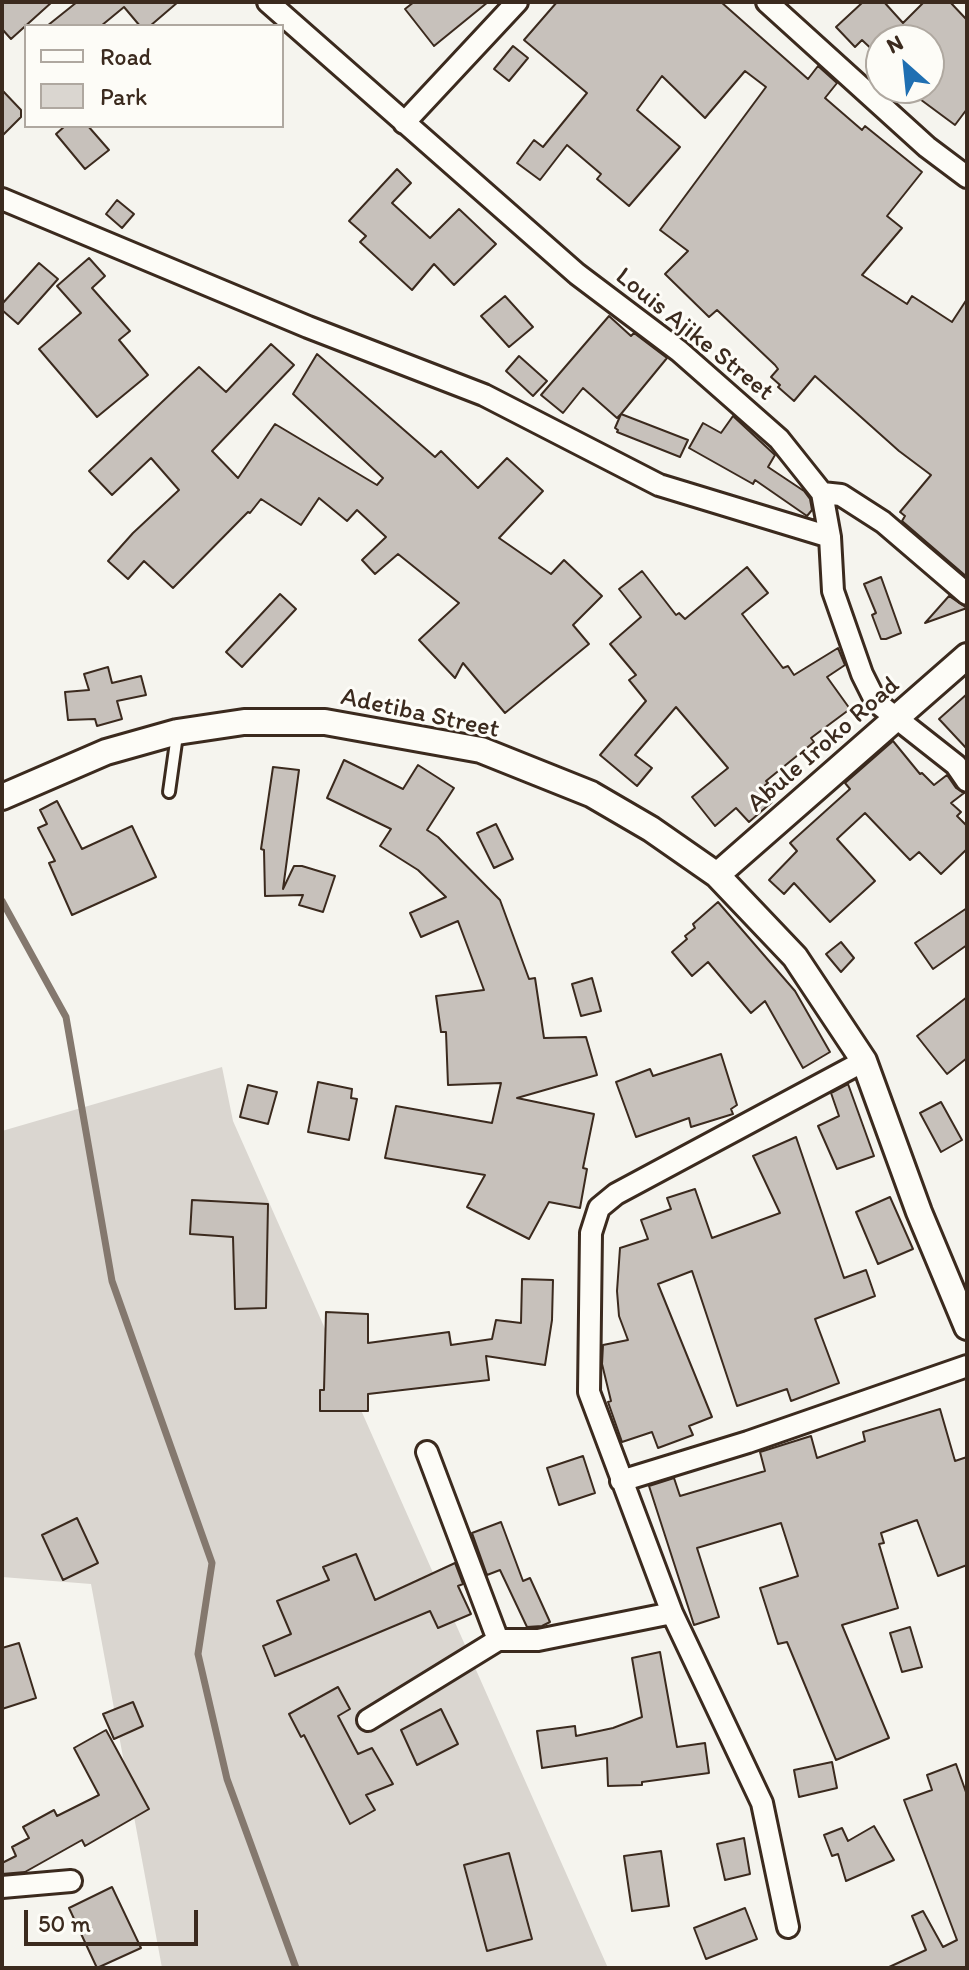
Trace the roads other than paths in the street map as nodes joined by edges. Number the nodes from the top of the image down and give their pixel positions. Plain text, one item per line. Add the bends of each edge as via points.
1 (268, 2) edge
2 (517, 2) edge
3 (767, 2) edge
4 (404, 123) junction
5 (967, 177) edge
6 (2, 199) edge
7 (822, 493) junction
8 (830, 537) junction
9 (967, 594) edge
10 (967, 656) edge
11 (898, 719) junction
12 (177, 732) junction
13 (967, 781) edge
14 (169, 792) dead end
15 (2, 797) edge
16 (717, 875) junction
17 (864, 1061) junction
18 (967, 1327) edge
19 (967, 1366) edge
20 (427, 1452) dead end
21 (621, 1481) junction
22 (672, 1613) junction
23 (498, 1640) junction
24 (368, 1720) dead end
25 (71, 1881) dead end
26 (2, 1887) edge
27 (788, 1927) dead end

1 - 4 street, Louis Ajike Street
2 - 4 street
3 - 5 street
4 - 7 street, Louis Ajike Street via 577,274 734,399 779,439
6 - 8 street via 484,395 659,485
7 - 8 street, Louis Ajike Street
7 - 9 street via 841,495 883,522
8 - 11 street, Louis Ajike Street via 833,591 862,674 876,702
10 - 11 street, Abule Iroko Road
11 - 13 street, Louis Ajike Street via 956,765
11 - 16 street, Abule Iroko Road
12 - 14 lane
12 - 15 street, Adetiba Street via 106,752
12 - 16 street, Adetiba Street via 244,722 325,722 481,750 591,794
16 - 17 street, Adetiba Street via 795,957
17 - 18 street, Adetiba Street
17 - 21 street via 599,1208 591,1233 589,1392
19 - 21 street
20 - 23 street
21 - 22 street
22 - 23 street via 538,1640
22 - 27 street via 762,1803
23 - 24 street
25 - 26 street

